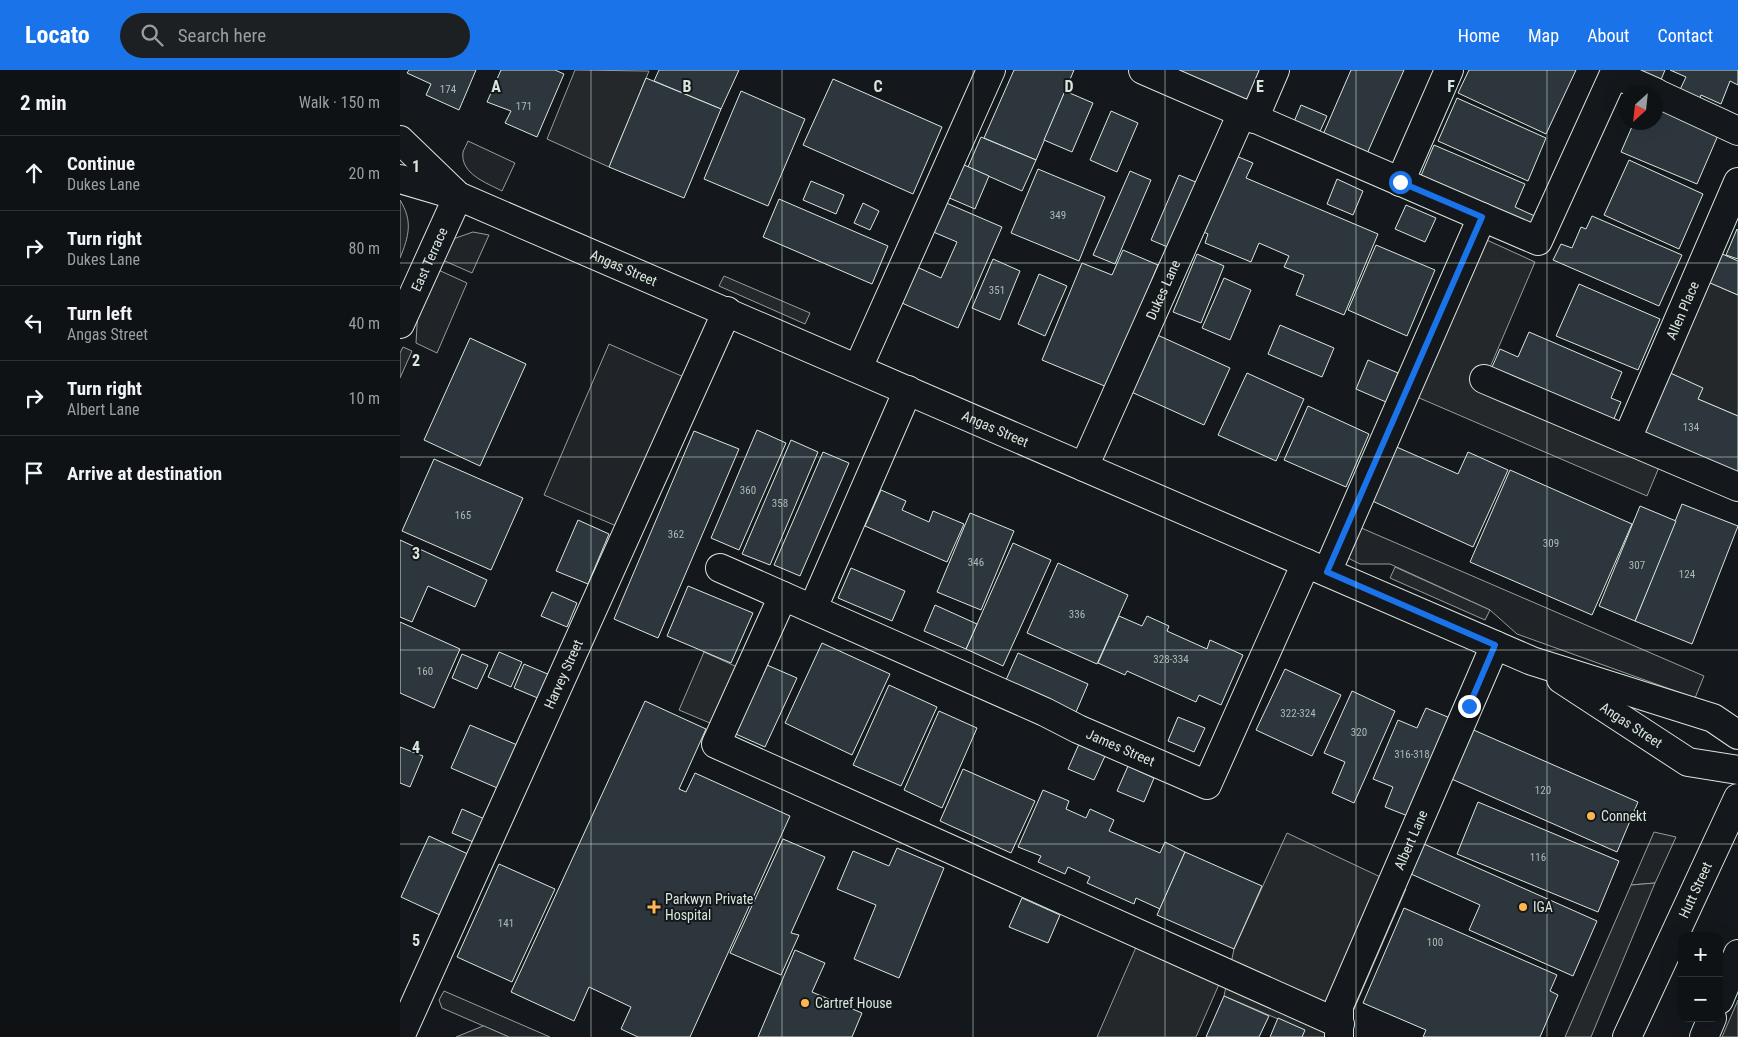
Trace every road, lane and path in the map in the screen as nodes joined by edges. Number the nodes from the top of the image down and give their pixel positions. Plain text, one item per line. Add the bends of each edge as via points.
1 (992, 70) edge
2 (1275, 70) edge
3 (1449, 70) edge
4 (1153, 72) edge
5 (1609, 72) edge
6 (1637, 85) edge
7 (1663, 97) edge
8 (1248, 116) junction
9 (1738, 131) edge
10 (400, 140) edge
11 (400, 179) edge
12 (1400, 182) junction
13 (1738, 182) edge
14 (458, 196) junction
15 (1482, 217) junction
16 (727, 311) junction
17 (400, 324) edge
18 (858, 368) junction
19 (1484, 379) dead end
20 (908, 390) junction
21 (1627, 439) junction
22 (1084, 467) junction
23 (1738, 487) edge
24 (1317, 567) junction
25 (720, 568) dead end
26 (783, 596) junction
27 (813, 608) junction
28 (1495, 645) junction
29 (1532, 661) junction
30 (1738, 735) edge
31 (1738, 770) edge
32 (1738, 798) edge
33 (1738, 954) edge
34 (1723, 990) edge
35 (1710, 1022) edge
36 (1339, 1031) edge
37 (400, 1037) edge
38 (1628, 1037) edge
39 (1704, 1037) edge

1 - 18 street
2 - 8 street, Dukes Lane
3 - 12 street
4 - 8 street
5 - 6 street
5 - 15 street via 1538,242
7 - 9 street
8 - 12 street
8 - 22 street, Dukes Lane
10 - 14 street
11 - 14 street
12 - 15 street
13 - 21 street, Allen Place
14 - 16 street, Angas Street
14 - 17 street, East Terrace
15 - 24 street
16 - 18 street, Angas Street
16 - 37 street, Harvey Street
18 - 20 street, Angas Street
19 - 21 street
20 - 22 street, Angas Street
20 - 27 street
21 - 23 street
22 - 24 street, Angas Street
24 - 27 street, James Street via 1207,785
24 - 28 street, Angas Street
25 - 26 street, James Street
26 - 27 street, James Street
26 - 36 street via 716,744
28 - 29 street, Angas Street
28 - 36 street, Albert Lane via 1339,1006
29 - 30 street, Angas Street via 1713,718
29 - 31 street, Angas Street via 1688,762
32 - 38 street, Hutt Street
33 - 34 street
35 - 39 street

